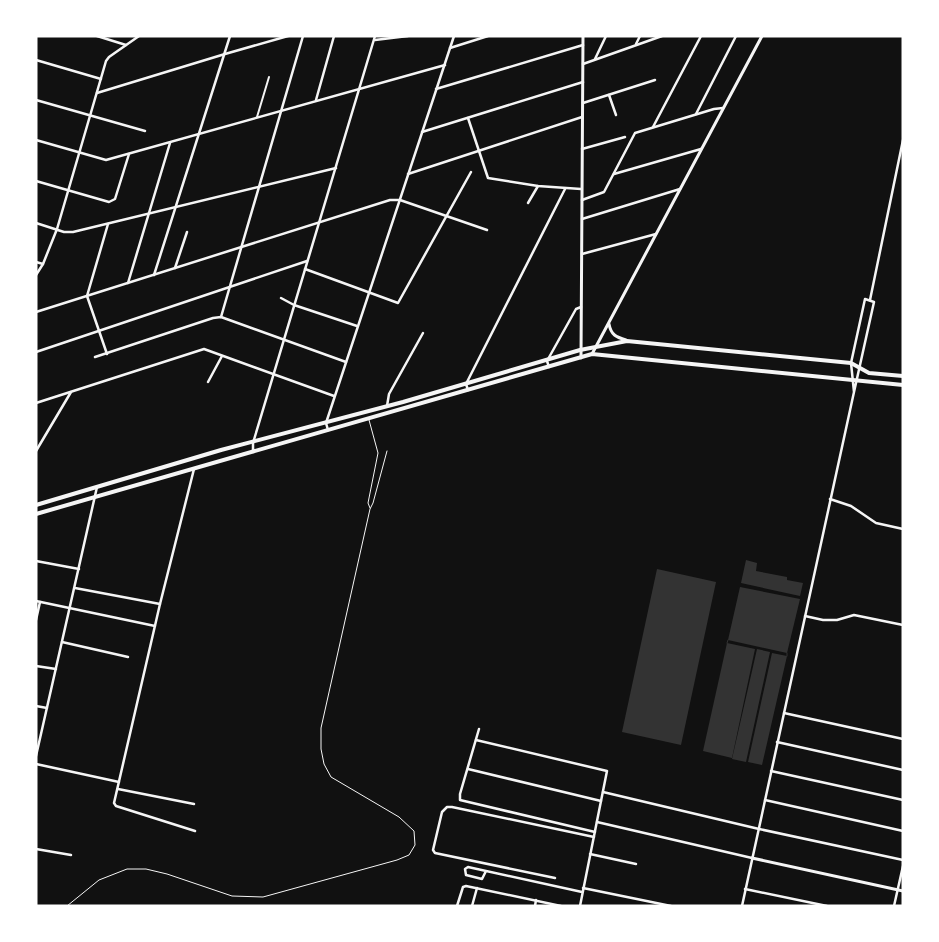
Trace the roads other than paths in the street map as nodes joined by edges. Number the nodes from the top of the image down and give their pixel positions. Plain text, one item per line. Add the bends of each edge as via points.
1 (97, 36) edge
2 (139, 36) edge
3 (230, 36) edge
4 (288, 36) edge
5 (303, 36) edge
6 (334, 36) edge
7 (408, 36) edge
8 (454, 36) edge
9 (488, 36) edge
10 (583, 36) edge
11 (606, 36) edge
12 (640, 36) edge
13 (662, 36) edge
14 (701, 36) edge
15 (736, 36) edge
16 (762, 36) edge
17 (375, 38) edge
18 (126, 45) junction
19 (584, 45) junction
20 (636, 45) junction
21 (450, 48) junction
22 (224, 54) junction
23 (595, 59) junction
24 (36, 60) edge
25 (583, 64) junction
26 (444, 65) junction
27 (270, 76) dead end
28 (101, 79) junction
29 (655, 80) dead end
30 (583, 82) junction
31 (359, 88) junction
32 (436, 89) junction
33 (97, 93) junction
34 (609, 95) junction
35 (36, 100) edge
36 (316, 100) junction
37 (583, 104) junction
38 (723, 108) junction
39 (281, 111) junction
40 (696, 114) junction
41 (616, 115) dead end
42 (90, 116) junction
43 (582, 117) junction
44 (258, 118) junction
45 (468, 118) junction
46 (653, 127) junction
47 (144, 131) dead end
48 (422, 132) junction
49 (199, 133) junction
50 (625, 137) dead end
51 (36, 140) edge
52 (903, 140) edge
53 (170, 142) junction
54 (902, 147) edge
55 (582, 149) junction
56 (701, 149) junction
57 (480, 152) junction
58 (79, 153) junction
59 (129, 154) junction
60 (336, 168) junction
61 (470, 172) dead end
62 (408, 174) junction
63 (614, 174) junction
64 (36, 181) edge
65 (260, 186) junction
66 (538, 186) junction
67 (565, 189) junction
68 (582, 189) junction
69 (680, 189) junction
70 (69, 190) junction
71 (400, 200) junction
72 (582, 200) junction
73 (528, 203) dead end
74 (176, 207) junction
75 (149, 213) junction
76 (446, 216) junction
77 (582, 219) junction
78 (36, 223) edge
79 (319, 223) junction
80 (108, 224) junction
81 (57, 230) junction
82 (487, 230) dead end
83 (187, 232) dead end
84 (656, 234) junction
85 (242, 247) junction
86 (582, 254) junction
87 (36, 262) edge
88 (307, 262) junction
89 (43, 264) junction
90 (175, 268) junction
91 (305, 269) junction
92 (36, 275) edge
93 (154, 275) junction
94 (128, 283) junction
95 (229, 288) junction
96 (369, 293) junction
97 (87, 296) junction
98 (281, 298) dead end
99 (870, 300) junction
100 (294, 305) junction
101 (582, 306) junction
102 (36, 312) edge
103 (221, 317) junction
104 (609, 324) junction
105 (357, 326) junction
106 (99, 331) junction
107 (423, 333) dead end
108 (284, 340) junction
109 (627, 340) junction
110 (594, 348) junction
111 (580, 350) junction
112 (36, 352) edge
113 (107, 354) junction
114 (592, 354) junction
115 (222, 356) junction
116 (96, 357) dead end
117 (581, 358) junction
118 (547, 361) junction
119 (346, 362) junction
120 (850, 363) junction
121 (548, 367) junction
122 (859, 368) junction
123 (273, 375) junction
124 (903, 376) edge
125 (855, 381) junction
126 (208, 382) dead end
127 (466, 384) junction
128 (903, 385) edge
129 (468, 390) junction
130 (72, 392) junction
131 (334, 396) junction
132 (36, 403) edge
133 (387, 406) junction
134 (368, 411) junction
135 (369, 418) junction
136 (326, 422) junction
137 (328, 430) junction
138 (254, 443) junction
139 (36, 451) edge
140 (387, 451) dead end
141 (253, 452) junction
142 (194, 468) junction
143 (97, 487) junction
144 (68, 496) junction
145 (95, 497) junction
146 (830, 499) junction
147 (70, 504) junction
148 (36, 505) edge
149 (370, 509) junction
150 (36, 514) edge
151 (903, 529) edge
152 (36, 561) edge
153 (80, 569) junction
154 (75, 588) junction
155 (38, 602) edge
156 (160, 604) junction
157 (71, 608) junction
158 (805, 616) junction
159 (36, 620) edge
160 (903, 625) edge
161 (155, 626) junction
162 (62, 642) junction
163 (128, 657) dead end
164 (36, 666) edge
165 (56, 669) junction
166 (36, 706) edge
167 (47, 708) junction
168 (784, 713) junction
169 (479, 729) dead end
170 (36, 736) edge
171 (41, 737) junction
172 (903, 739) edge
173 (476, 740) junction
174 (778, 742) junction
175 (36, 756) edge
176 (36, 764) edge
177 (468, 769) junction
178 (903, 770) edge
179 (771, 771) junction
180 (118, 782) junction
181 (118, 789) junction
182 (603, 792) junction
183 (601, 800) junction
184 (765, 800) junction
185 (903, 800) edge
186 (194, 804) dead end
187 (597, 822) junction
188 (759, 829) junction
189 (195, 831) dead end
190 (595, 832) junction
191 (903, 832) edge
192 (594, 837) junction
193 (36, 849) edge
194 (590, 854) junction
195 (71, 855) dead end
196 (752, 858) junction
197 (903, 860) edge
198 (636, 864) dead end
199 (903, 866) edge
200 (486, 871) junction
201 (555, 878) dead end
202 (477, 888) junction
203 (583, 888) junction
204 (746, 889) junction
205 (898, 890) junction
206 (903, 891) edge
207 (582, 892) junction
208 (536, 900) junction
209 (548, 904) edge
210 (67, 906) edge
211 (458, 906) edge
212 (472, 906) edge
213 (535, 906) edge
214 (561, 906) edge
215 (580, 906) edge
216 (671, 906) edge
217 (742, 906) edge
218 (827, 906) edge
219 (894, 906) edge

1 - 18 street
2 - 18 street
3 - 22 street
4 - 22 street
5 - 39 street
6 - 36 street
7 - 17 street
8 - 21 street
9 - 21 street
10 - 19 street
11 - 23 street
12 - 20 street
13 - 20 street
14 - 46 street
15 - 40 street
16 - 38 street
17 - 31 street
18 - 28 street via 106,61
19 - 25 street
19 - 32 street
20 - 23 street
21 - 26 street
22 - 33 street
22 - 49 street
23 - 25 street
24 - 28 street
25 - 30 street
26 - 31 street
26 - 32 street
27 - 44 street
28 - 33 street
29 - 34 street
30 - 37 street
30 - 45 street
31 - 36 street
31 - 60 street
32 - 48 street
33 - 42 street
34 - 37 street
34 - 41 street
35 - 42 street
36 - 39 street
37 - 43 street
38 - 40 street
38 - 56 street
39 - 44 street
39 - 65 street
40 - 46 street
42 - 47 street
42 - 58 street
43 - 55 street
43 - 57 street
44 - 49 street
45 - 48 street
45 - 57 street
46 - 63 street via 635,133
48 - 62 street
49 - 53 street
49 - 74 street
50 - 55 street
51 - 58 street
52 - 54 street
53 - 59 street
53 - 75 street
54 - 99 street
55 - 68 street
56 - 63 street
56 - 69 street
57 - 62 street
57 - 66 street via 488,178
58 - 59 street via 106,160
58 - 70 street
59 - 70 street via 113,201
60 - 65 street
60 - 79 street
61 - 76 street
62 - 71 street
63 - 72 street via 604,192
64 - 70 street
65 - 74 street
65 - 85 street
66 - 67 street
66 - 73 street
67 - 68 street
67 - 127 street
68 - 72 street
69 - 77 street
69 - 84 street
70 - 81 street
71 - 76 street
71 - 79 street via 390,200
71 - 96 street
72 - 77 street
74 - 75 street
74 - 93 street
75 - 80 street
75 - 94 street
76 - 82 street
76 - 96 street via 398,303
77 - 86 street
78 - 81 street
79 - 85 street
79 - 88 street
80 - 81 street via 73,232
80 - 97 street
81 - 89 street
83 - 90 street
84 - 86 street
84 - 104 street
85 - 90 street
85 - 95 street
86 - 101 street
87 - 89 street
88 - 91 street
88 - 95 street
89 - 92 street
90 - 93 street
91 - 96 street
91 - 100 street
93 - 94 street
94 - 97 street
95 - 103 street
95 - 106 street
96 - 105 street
97 - 102 street
97 - 106 street
98 - 100 street
99 - 120 street via 865,299
99 - 122 street via 874,302
100 - 105 street
100 - 108 street
101 - 111 street
101 - 118 street via 576,309
103 - 108 street
103 - 113 street
104 - 109 street via 614,336
104 - 110 street
105 - 119 street
106 - 112 street
106 - 113 street
107 - 133 street via 389,394
108 - 119 street
108 - 123 street
109 - 110 main road
109 - 120 main road
110 - 111 main road
110 - 114 street
111 - 117 street
111 - 118 main road
113 - 116 street
114 - 117 main road
114 - 125 main road
115 - 123 street
115 - 126 street
115 - 130 street via 204,349
117 - 121 main road
118 - 121 street
118 - 127 main road
119 - 131 street
120 - 122 main road
120 - 125 street
121 - 129 main road
122 - 124 main road via 869,373
122 - 125 street
123 - 131 street
123 - 138 street
125 - 128 main road
125 - 146 street
127 - 129 street
127 - 133 main road
129 - 135 main road
130 - 132 street
130 - 139 street
131 - 136 street
133 - 134 main road
134 - 135 lane
134 - 136 main road
135 - 137 main road
135 - 149 lane via 378,453 368,502
136 - 137 street
136 - 138 main road
137 - 141 main road
138 - 141 street
138 - 143 main road
140 - 149 lane
141 - 142 main road
142 - 145 main road
142 - 156 street
143 - 144 main road
143 - 145 street
144 - 147 street
144 - 148 main road
145 - 147 main road
145 - 153 street
146 - 151 street via 851,506 876,523
146 - 158 street
147 - 150 main road
149 - 210 lane via 321,728 321,749 331,777 399,817 414,830 415,845 409,855 263,897 232,896 167,874 128,868 99,880
152 - 153 street
153 - 154 street
154 - 156 street
154 - 157 street
155 - 157 street
155 - 159 street
156 - 161 street
157 - 161 street
157 - 162 street
158 - 160 street via 837,620 854,615
158 - 168 street
161 - 180 street
162 - 163 street
162 - 165 street
164 - 165 street
165 - 167 street
166 - 167 street
167 - 171 street
168 - 172 street
168 - 174 street
169 - 173 street
170 - 171 street
171 - 175 street
173 - 177 street
173 - 182 street via 607,771
174 - 178 street
174 - 179 street
176 - 180 street
177 - 183 street
177 - 190 street via 460,800
179 - 184 street
179 - 185 street
180 - 181 street
181 - 186 street
181 - 189 street via 115,805
182 - 183 street
182 - 188 street
183 - 187 street
184 - 188 street
184 - 191 street
187 - 190 street
187 - 196 street
188 - 196 street
188 - 197 street
190 - 192 street
192 - 194 street
192 - 201 street via 452,807 442,812 435,853
193 - 195 street
194 - 198 street
194 - 203 street
196 - 204 street
196 - 205 street
199 - 205 street
200 - 200 street via 482,879 466,875 465,869
200 - 207 street
202 - 208 street
202 - 211 street via 463,888
202 - 212 street
203 - 207 street
203 - 216 street
204 - 217 street
204 - 218 street
205 - 206 street
205 - 219 street
207 - 215 street
208 - 209 street
208 - 213 street
209 - 214 street

